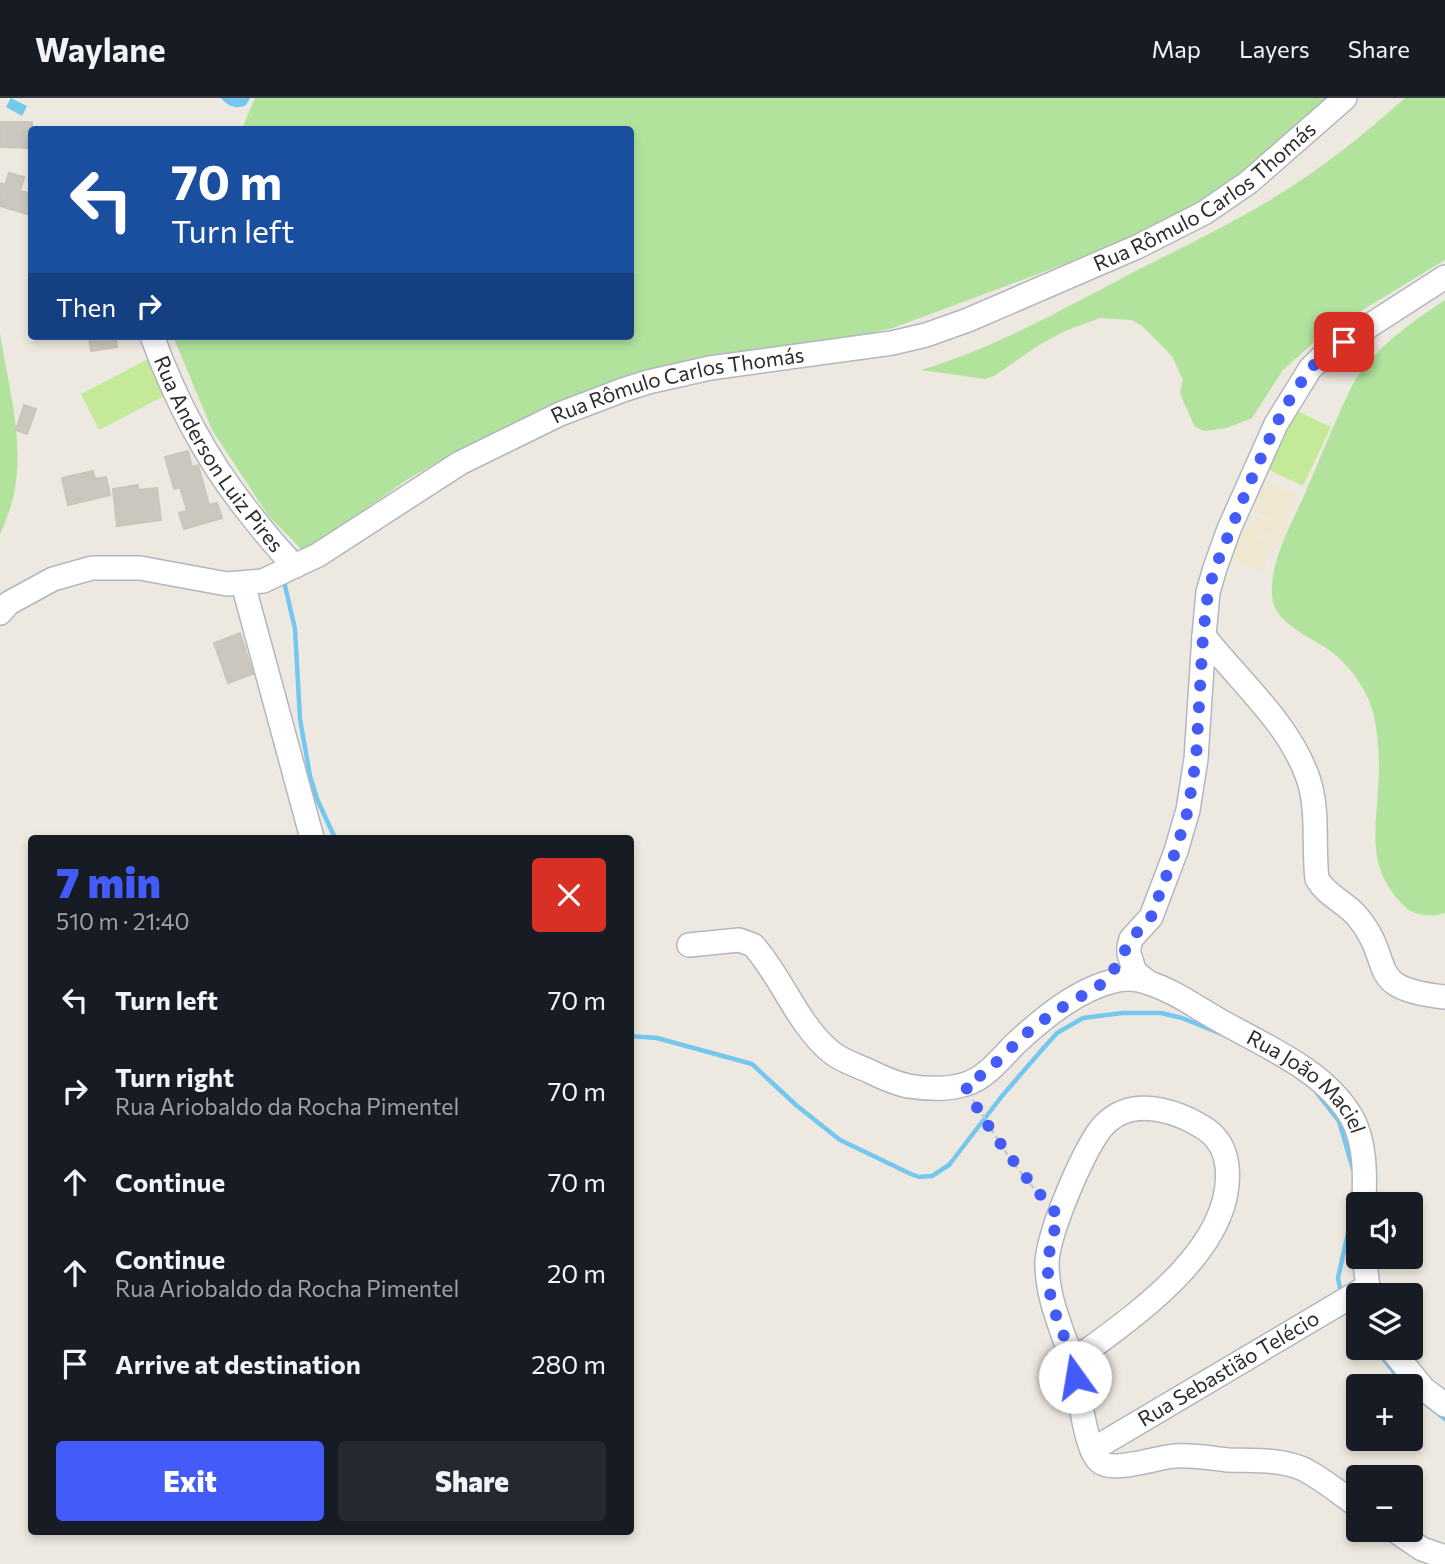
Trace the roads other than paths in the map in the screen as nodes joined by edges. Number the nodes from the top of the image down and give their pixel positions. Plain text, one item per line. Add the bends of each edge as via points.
1 (1345, 98) edge
2 (1445, 277) edge
3 (154, 340) edge
4 (295, 566) junction
5 (243, 584) junction
6 (0, 612) edge
7 (1203, 636) junction
8 (311, 835) edge
9 (1131, 939) junction
10 (689, 946) dead end
11 (1148, 982) junction
12 (1099, 986) junction
13 (1445, 997) edge
14 (1364, 1192) edge
15 (1346, 1304) edge
16 (1400, 1360) edge
17 (1073, 1361) junction
18 (1445, 1405) edge
19 (1093, 1450) junction
20 (1346, 1498) edge
21 (1413, 1542) edge
22 (1445, 1558) edge

1 - 4 street, Rua Rômulo Carlos Thomás via 1250,182 1185,225 1125,252 926,335 710,368 623,390 560,414 472,457
2 - 7 street via 1324,355 1296,389 1229,529 1208,592
3 - 4 street, Rua Anderson Luiz Pires via 215,468
4 - 5 street, Rua Rômulo Carlos Thomás
5 - 6 street, Rua Rômulo Carlos Thomás via 140,568 92,568 53,579
5 - 8 street
7 - 9 street via 1196,759 1188,810 1151,917
7 - 13 street via 1297,753 1309,779 1317,879 1324,890 1356,916 1390,980 1408,992
9 - 11 street via 1133,968
9 - 12 street
10 - 12 street via 739,940 753,945 815,1035 841,1059 906,1086 965,1085 1054,1012
11 - 12 street via 1124,979
11 - 14 street, Rua João Maciel via 1299,1066 1338,1099 1359,1136
15 - 19 street, Rua Sebastião Telécio
16 - 18 street via 1424,1389
17 - 17 street via 1054,1308 1048,1274 1050,1244 1094,1139 1115,1115 1132,1109 1173,1113 1206,1128 1219,1141 1227,1185 1218,1216 1198,1252 1160,1294
17 - 19 street
19 - 20 street via 1101,1463 1113,1467 1176,1455 1291,1465
21 - 22 street

